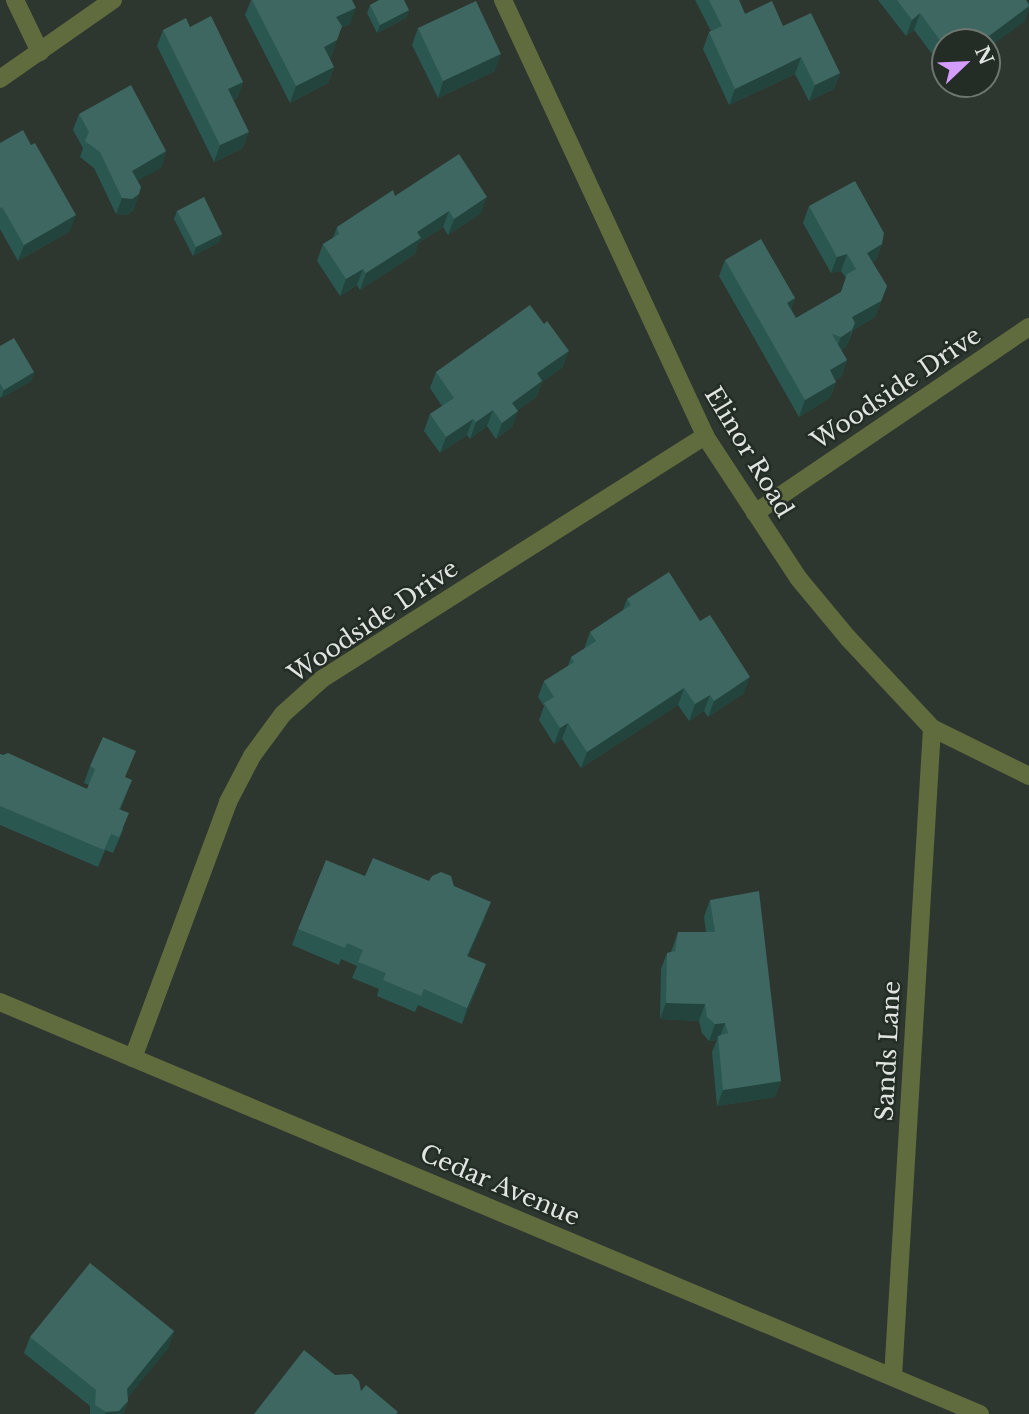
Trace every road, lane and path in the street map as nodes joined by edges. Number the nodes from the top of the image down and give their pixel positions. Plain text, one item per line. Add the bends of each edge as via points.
1 (15, 0) edge
2 (113, 0) edge
3 (503, 0) edge
4 (40, 51) junction
5 (0, 79) edge
6 (1029, 327) edge
7 (705, 436) junction
8 (755, 513) junction
9 (932, 728) junction
10 (1029, 776) edge
11 (0, 1002) edge
12 (133, 1058) junction
13 (893, 1377) junction
14 (980, 1414) edge

1 - 4 street
2 - 4 street
3 - 7 street, Elinor Road
4 - 5 street
6 - 8 street, Woodside Drive
7 - 8 street, Elinor Road
7 - 12 street, Woodside Drive via 322,679 283,713 252,756 228,802
8 - 9 street, Elinor Road via 799,579
9 - 10 street, Elinor Road
9 - 13 street, Sands Lane
11 - 12 street, Cedar Avenue
12 - 13 street, Cedar Avenue
13 - 14 street, Cedar Avenue

